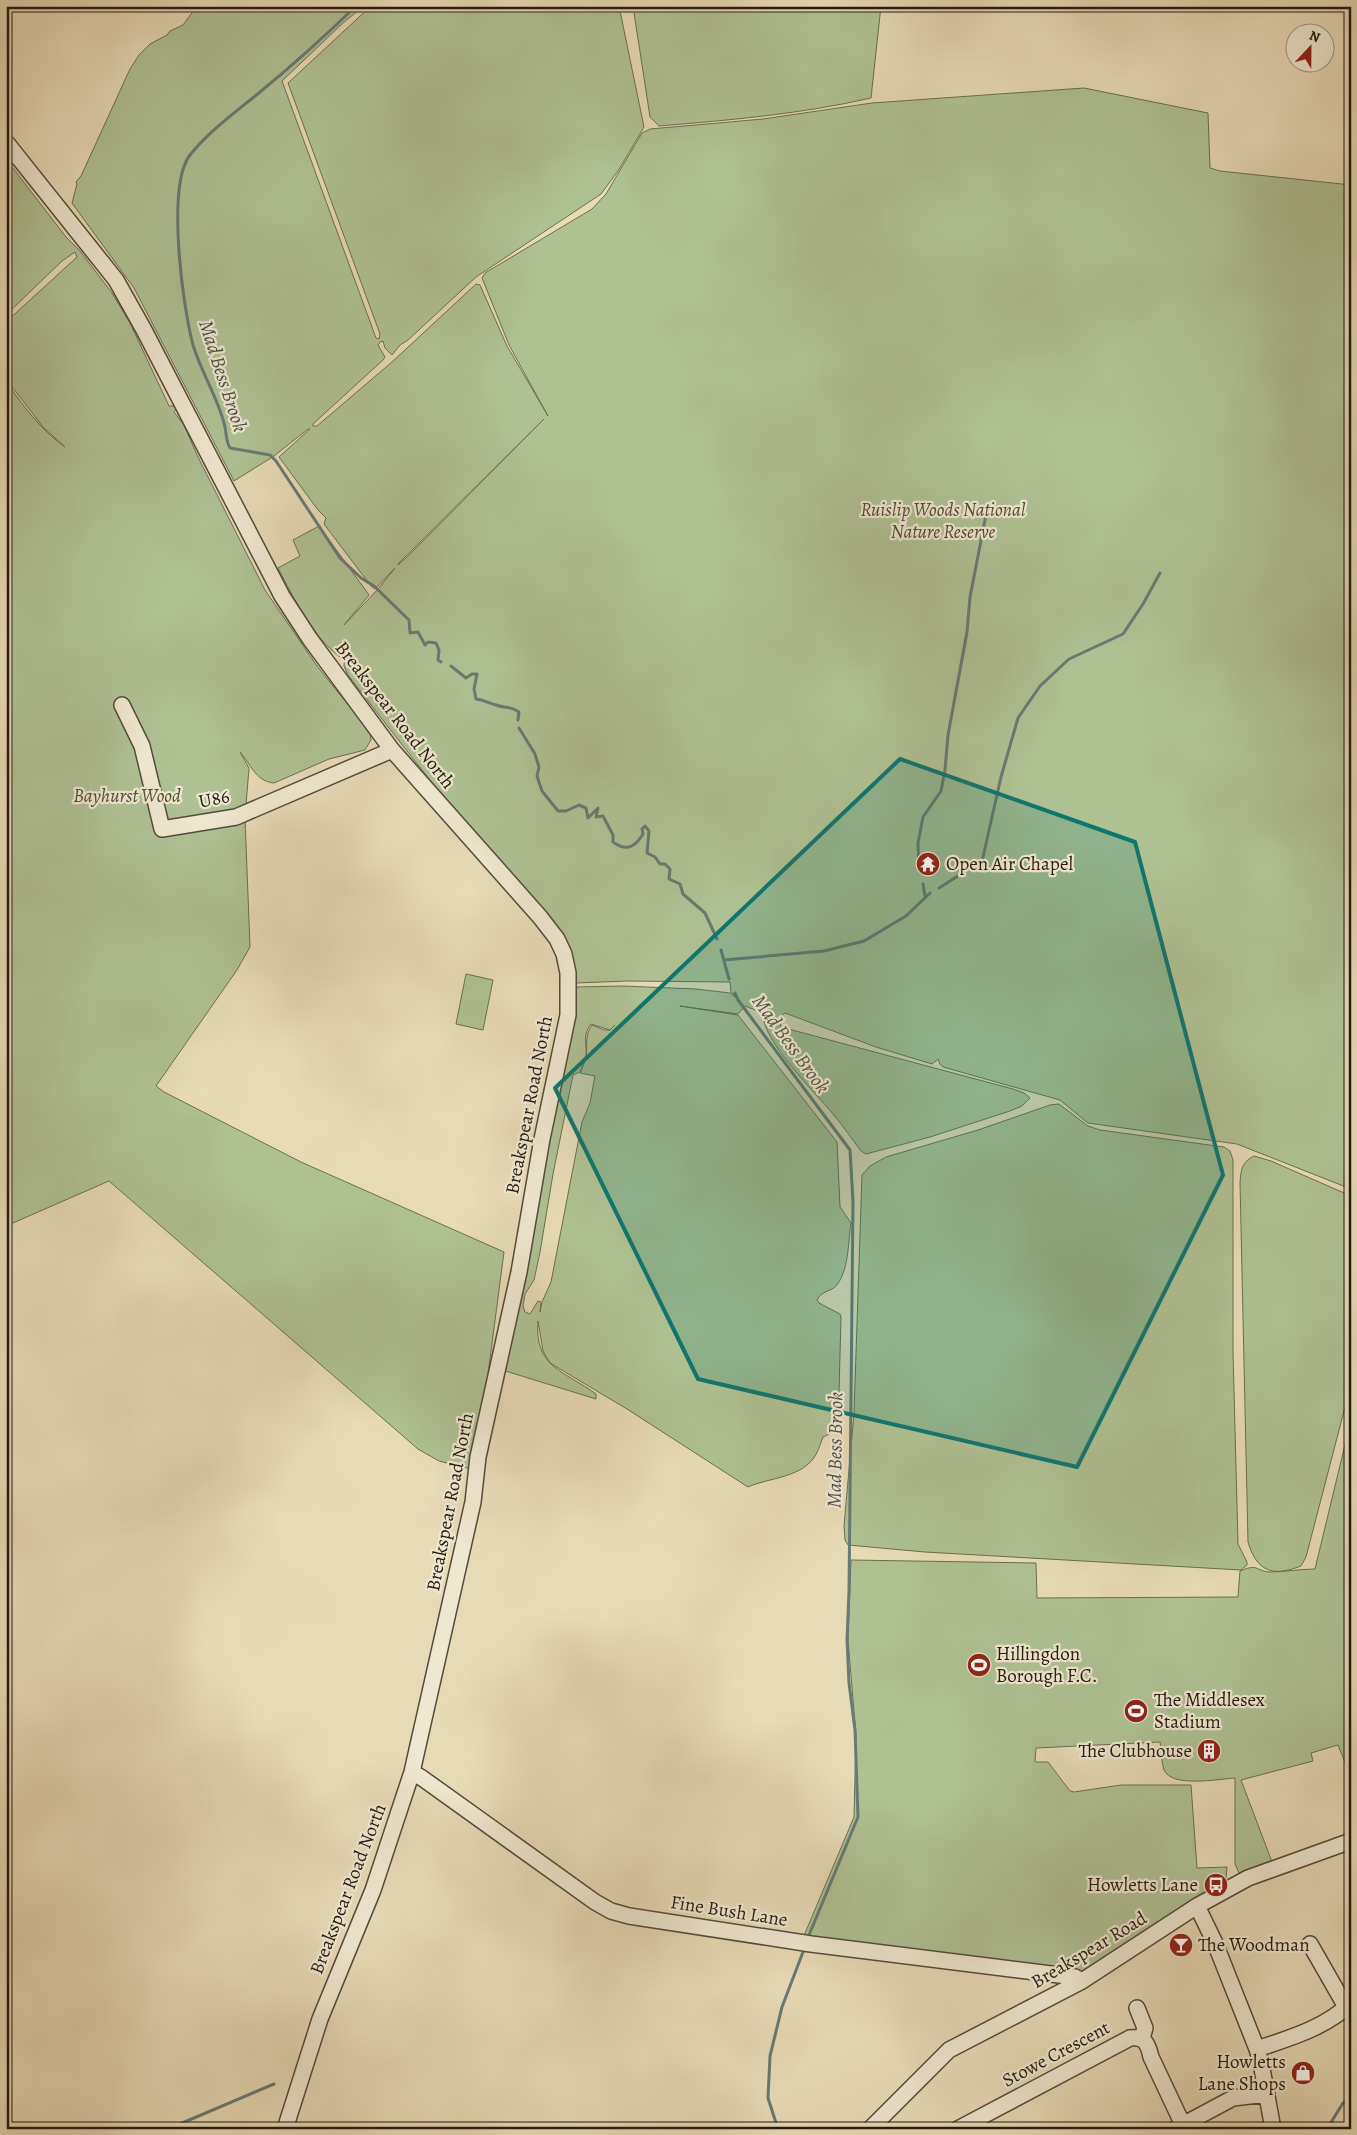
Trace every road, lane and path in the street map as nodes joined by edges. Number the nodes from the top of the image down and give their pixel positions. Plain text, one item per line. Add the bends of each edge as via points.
1 (6, 142) edge
2 (122, 705) dead end
3 (392, 750) junction
4 (412, 1772) junction
5 (1351, 1841) edge
6 (1197, 1906) junction
7 (1310, 1944) dead end
8 (1082, 1981) junction
9 (1348, 2005) edge
10 (1137, 2008) dead end
11 (1142, 2038) junction
12 (1257, 2050) junction
13 (1267, 2094) junction
14 (1179, 2127) edge
15 (285, 2129) edge
16 (870, 2129) edge
17 (958, 2129) edge
18 (1274, 2129) edge

1 - 3 street, Breakspear Road North via 116,280 282,596
2 - 3 street, U86 via 142,746 162,829 236,817
3 - 4 street, Breakspear Road North via 540,917 562,948 568,973 568,1016 519,1272 478,1457 473,1502
4 - 8 street, Fine Bush Lane via 611,1911 792,1941 1076,1977
4 - 15 street, Breakspear Road North via 373,1890 320,2019
5 - 6 street, Breakspear Road via 1248,1878
6 - 8 street, Breakspear Road
6 - 12 street
7 - 9 street
8 - 16 street, Breakspear Road via 949,2050
9 - 12 street via 1334,2018 1318,2026
10 - 11 street via 1145,2028
11 - 14 street via 1149,2045
11 - 17 street, Stowe Crescent via 1130,2038
12 - 13 street
13 - 14 street via 1233,2098
13 - 18 street

